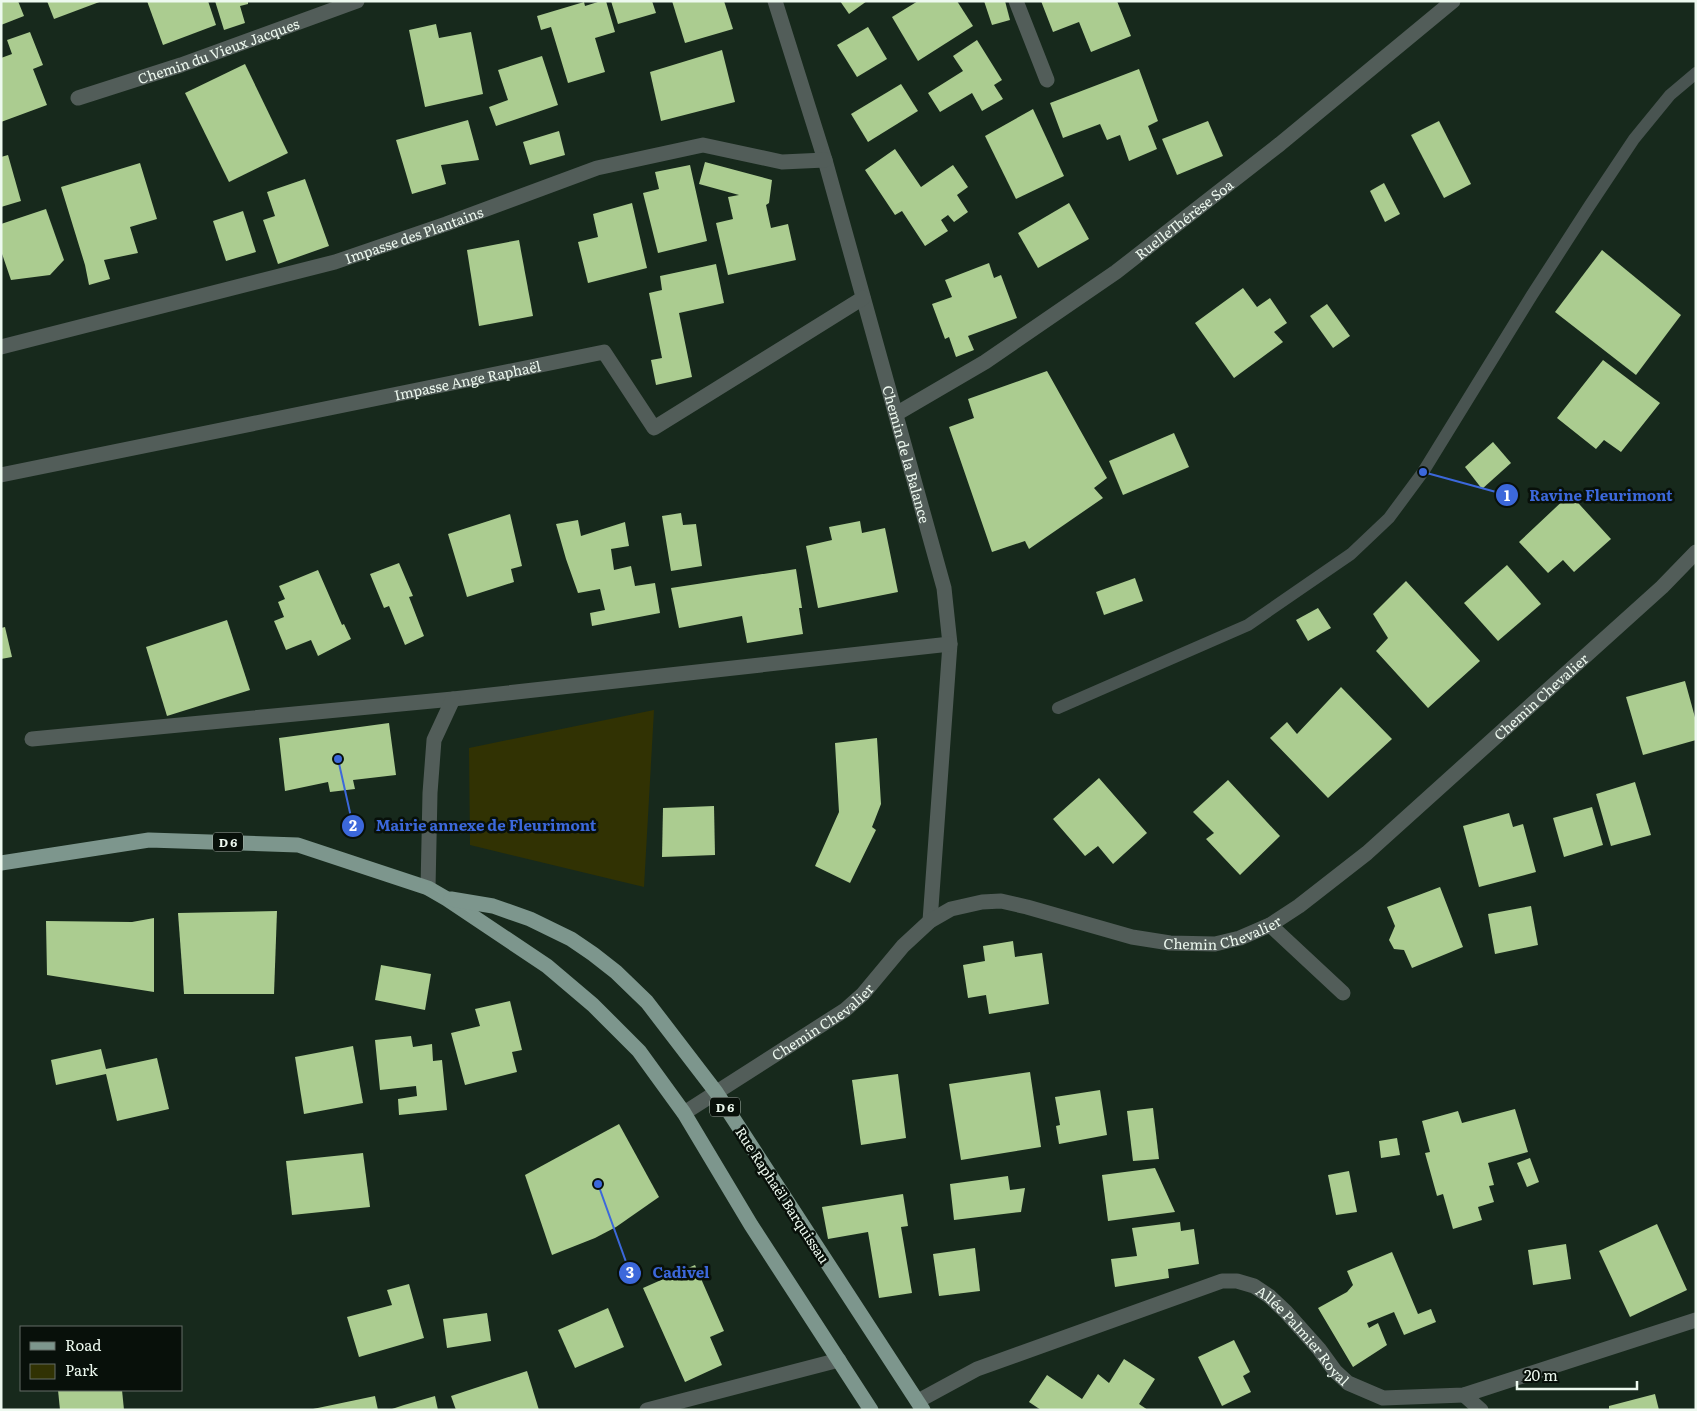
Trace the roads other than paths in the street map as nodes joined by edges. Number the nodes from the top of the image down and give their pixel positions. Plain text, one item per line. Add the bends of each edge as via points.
1 (357, 1) edge
2 (775, 1) edge
3 (1016, 1) edge
4 (1453, 1) edge
5 (1047, 80) dead end
6 (78, 98) dead end
7 (824, 160) junction
8 (863, 298) junction
9 (1, 347) edge
10 (896, 414) junction
11 (1, 475) edge
12 (1696, 552) edge
13 (950, 644) junction
14 (453, 698) junction
15 (32, 739) dead end
16 (1, 863) edge
17 (428, 888) junction
18 (447, 899) junction
19 (930, 921) junction
20 (1270, 924) junction
21 (1343, 993) dead end
22 (716, 1092) junction
23 (684, 1113) junction
24 (1696, 1320) edge
25 (839, 1360) junction
26 (1464, 1395) junction
27 (920, 1405) edge
28 (646, 1410) edge
29 (871, 1410) edge
30 (1481, 1410) edge

1 - 6 street, Chemin du Vieux Jacques
2 - 7 street, Chemin de la Balance
3 - 5 street
4 - 10 street, RuelleThérèse Soa via 1280,144 1116,272 985,362
7 - 8 street, Chemin de la Balance
7 - 9 street, Impasse des Plantains via 782,162 703,145 597,168 335,262
8 - 10 street, Chemin de la Balance
8 - 11 street, Impasse Ange Raphaël via 654,428 604,352
10 - 13 street, Chemin de la Balance via 944,588
12 - 20 street, Chemin Chevalier via 1662,587 1367,853 1299,906
13 - 14 street
13 - 19 street, Chemin de la Balance
14 - 15 street
14 - 17 street via 434,740
16 - 17 main road, Rue Raphaël Barquissau / D 6 via 149,840 298,845
17 - 18 main road, Rue Raphaël Barquissau / D 6
18 - 22 main road, Rue Raphaël Barquissau / D 6 via 493,906 530,919 593,954 647,1002
18 - 23 main road, Rue Raphaël Barquissau / D 6 via 528,952 593,1005 639,1051
19 - 20 street, Chemin Chevalier via 951,909 1001,901 1132,937 1170,943 1215,944 1240,938
19 - 22 street, Chemin Chevalier via 845,1010
20 - 21 street
22 - 23 street, Chemin Chevalier
22 - 27 main road, Rue Raphaël Barquissau / D 6
23 - 25 main road, Rue Raphaël Barquissau / D 6 via 751,1225
24 - 26 street, Allée Palmier Royal
25 - 28 street
25 - 29 main road, Rue Raphaël Barquissau / D 6
26 - 27 street, Allée Palmier Royal via 1382,1398 1348,1383 1269,1296 1254,1286 1222,1281 977,1369
26 - 30 street

